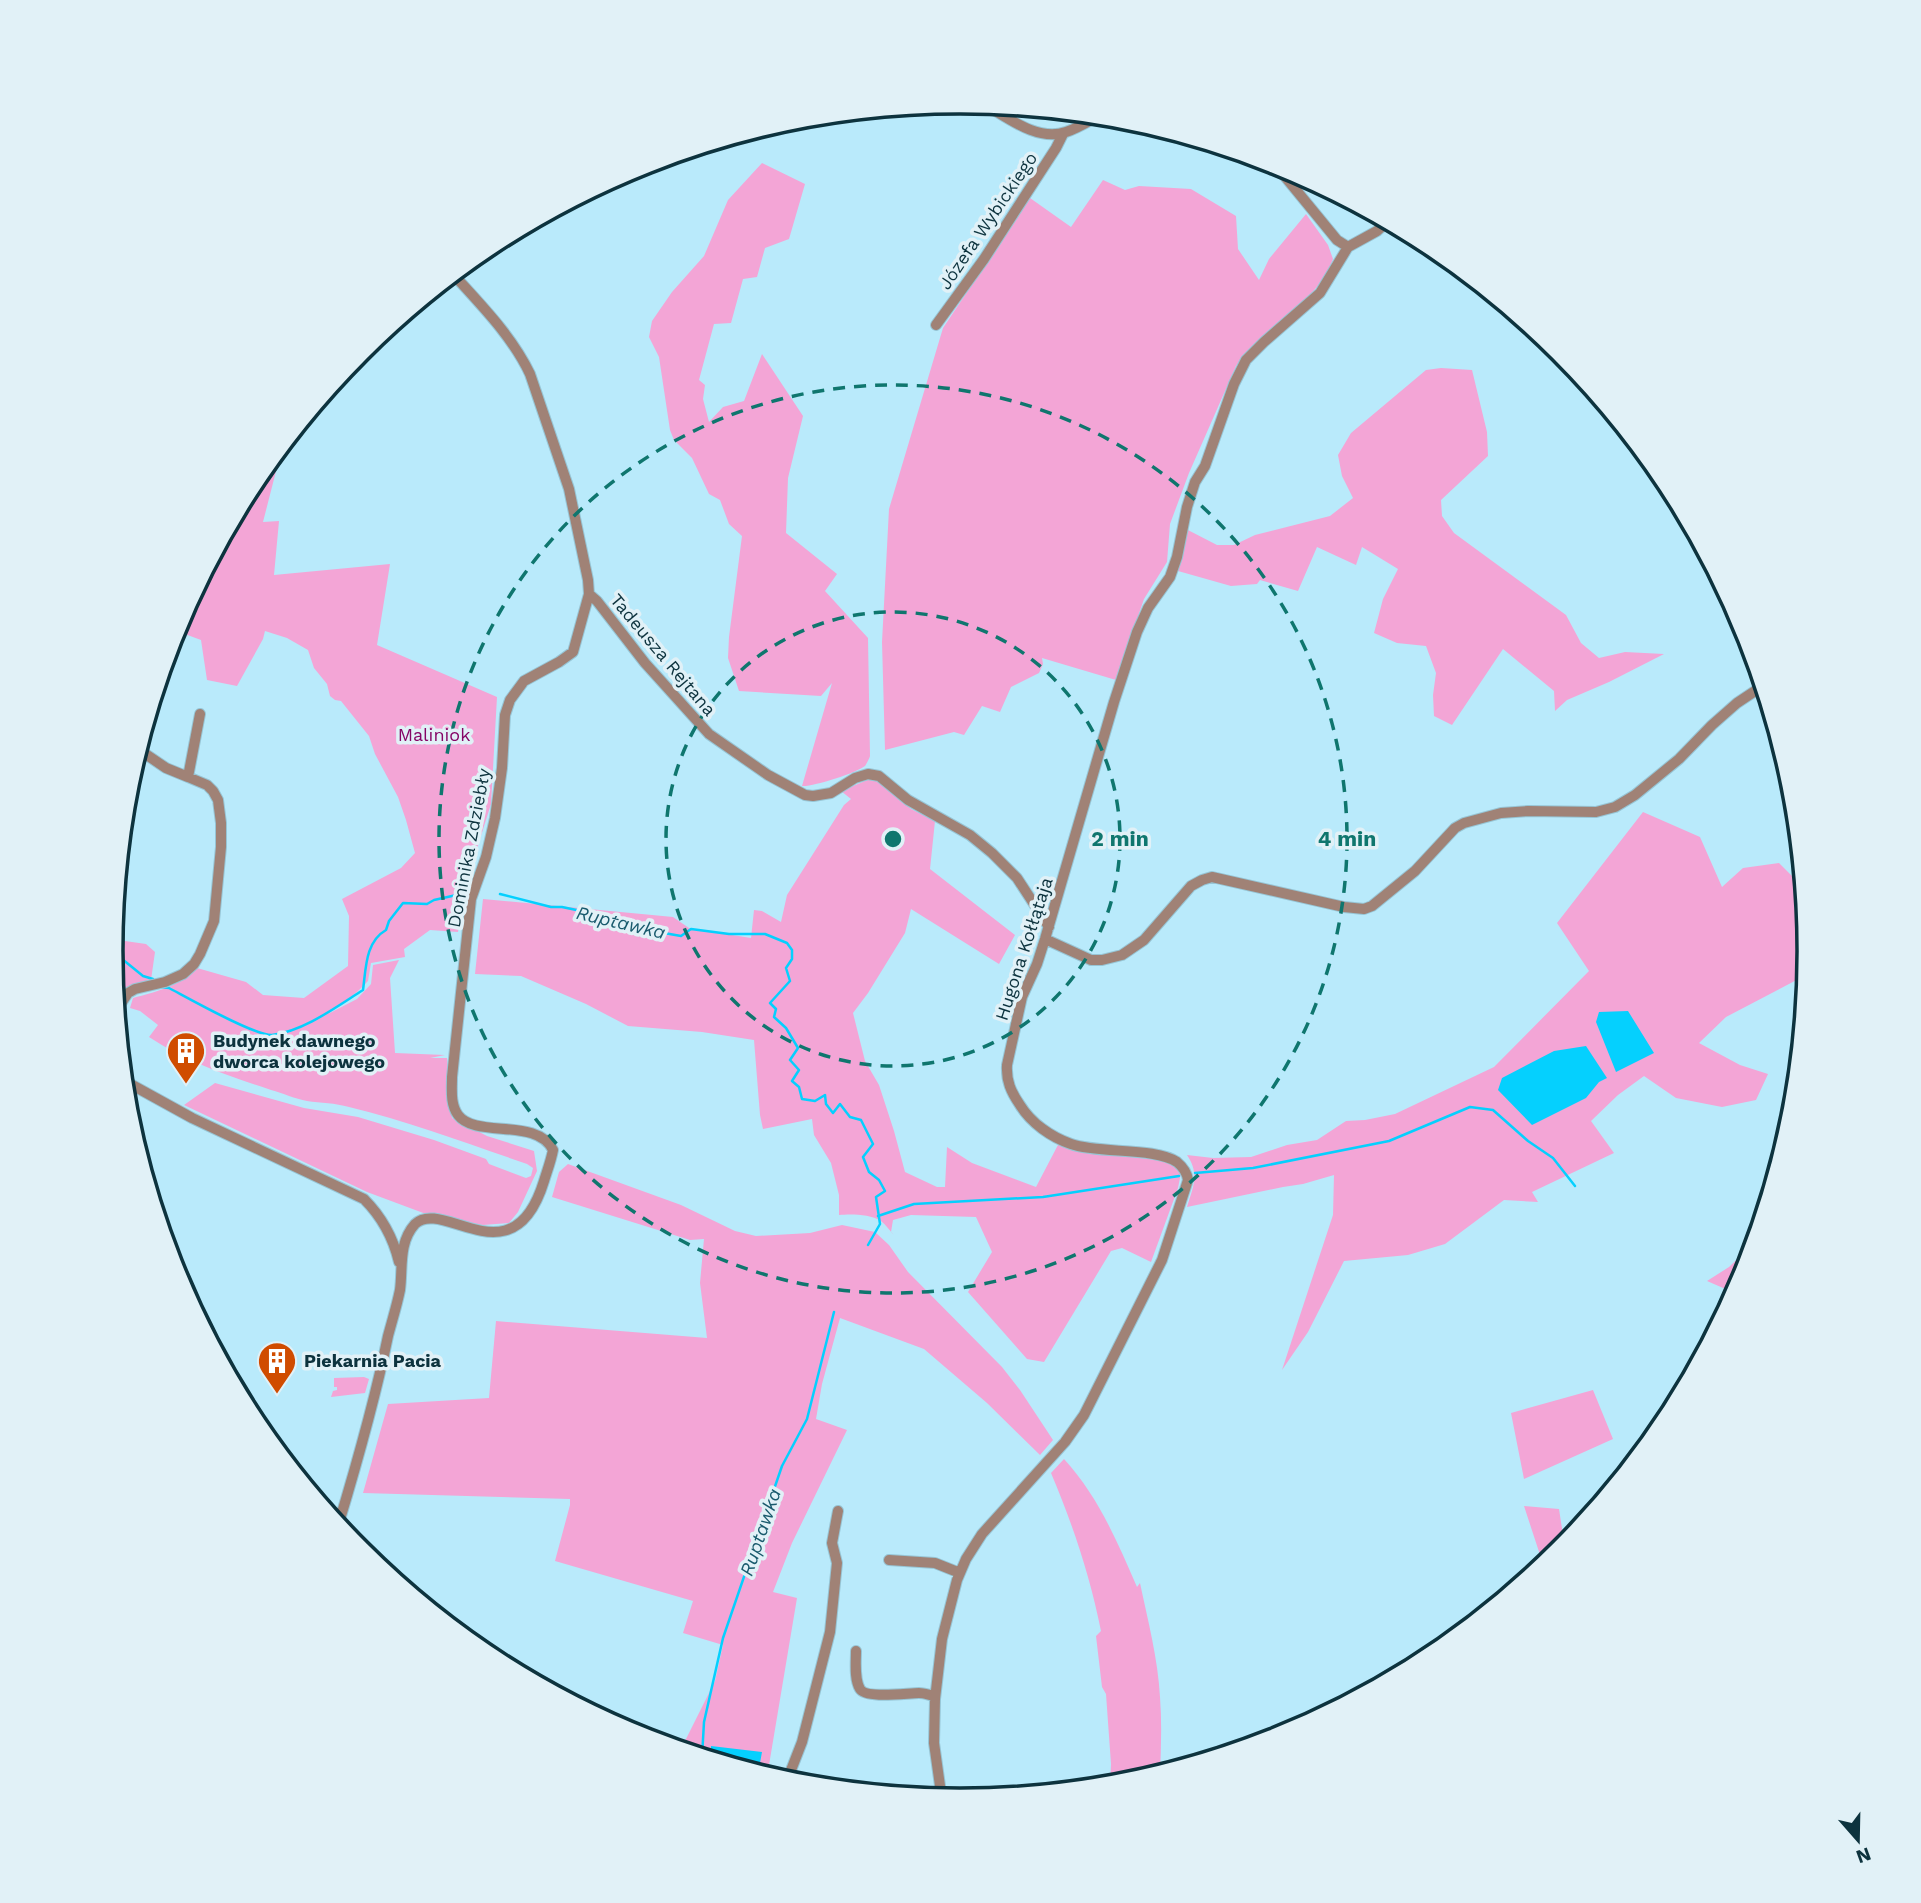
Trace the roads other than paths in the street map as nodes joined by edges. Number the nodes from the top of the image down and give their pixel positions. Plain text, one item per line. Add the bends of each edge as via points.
1 (1005, 116) edge
2 (1081, 123) edge
3 (1063, 134) junction
4 (1289, 182) edge
5 (1381, 227) edge
6 (1348, 247) junction
7 (459, 281) edge
8 (936, 324) dead end
9 (589, 594) junction
10 (1756, 690) edge
11 (200, 714) dead end
12 (147, 755) edge
13 (188, 777) junction
14 (1049, 927) junction
15 (1045, 939) junction
16 (125, 998) edge
17 (134, 1086) edge
18 (400, 1265) junction
19 (838, 1511) dead end
20 (341, 1515) edge
21 (889, 1560) dead end
22 (960, 1573) junction
23 (856, 1651) dead end
24 (935, 1696) junction
25 (790, 1772) edge
26 (940, 1788) edge

1 - 3 street via 1030,130
2 - 3 street
3 - 8 street, Józefa Wybickiego
4 - 6 street
5 - 6 street
6 - 14 street, Hugona Kołłątaja via 1320,293 1246,360 1234,384 1195,482 1170,577 1137,632
7 - 9 street, Dominika Zdziebły via 509,338 530,374 569,489
9 - 14 street, Tadeusza Rejtana via 645,663 720,742 805,795 831,793 868,774 880,776 908,800 992,853 1017,878
9 - 18 street, Dominika Zdziebły via 573,652 524,681 505,715 495,818 471,899 452,1077 454,1107 465,1121 540,1137 550,1144 552,1156 539,1197 514,1227 485,1231 425,1219 416,1223 404,1245
10 - 15 street via 1679,759 1615,807 1596,812 1501,813 1464,823 1415,871 1364,909 1212,877 1191,886 1144,940 1122,956 1091,960
11 - 13 street
12 - 13 street
13 - 16 street via 207,785 218,800 221,847 214,921 200,954 183,974 135,989
14 - 15 street, Hugona Kołłątaja
15 - 22 street, Hugona Kołłątaja via 1022,996 1007,1065 1009,1087 1016,1100 1035,1123 1058,1139 1165,1157 1179,1164 1188,1180 1162,1260 1082,1419 982,1534
17 - 18 street, Dominika Zdziebły via 364,1199 386,1227
18 - 20 street, Dominika Zdziebły via 400,1288 380,1375
19 - 25 street via 832,1543 837,1563 830,1632
21 - 22 street via 935,1563
22 - 24 street, Hugona Kołłątaja via 942,1639
23 - 24 street via 863,1692
24 - 26 street, Hugona Kołłątaja via 934,1743

